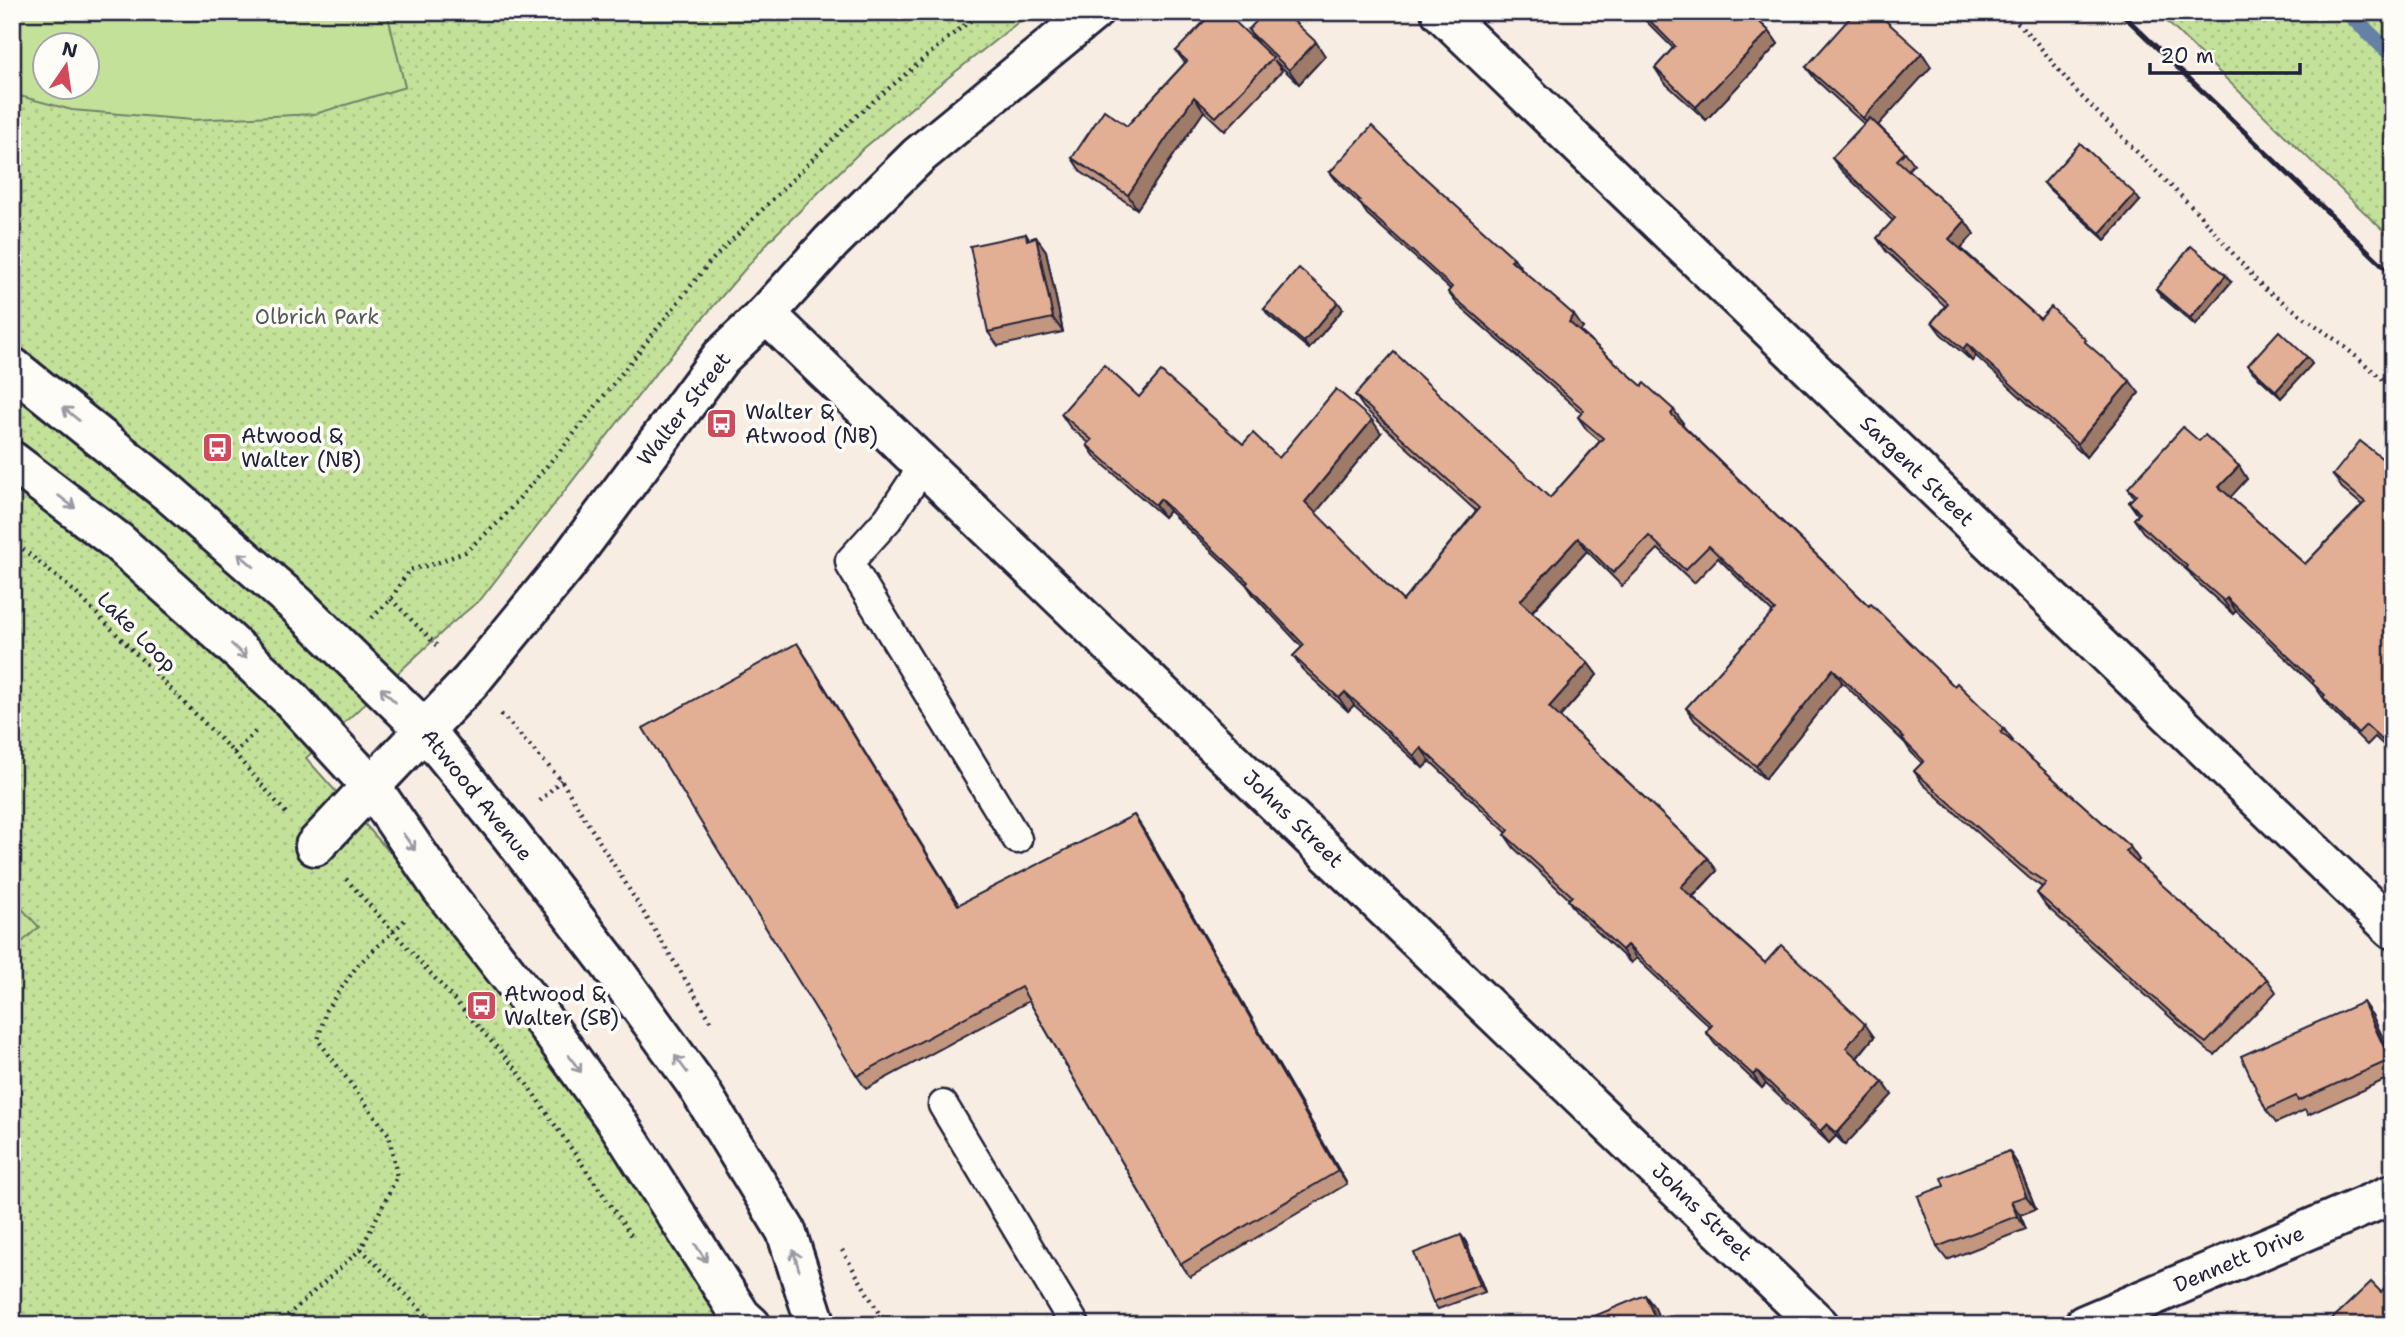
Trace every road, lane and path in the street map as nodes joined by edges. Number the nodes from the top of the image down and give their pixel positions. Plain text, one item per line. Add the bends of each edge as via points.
1 (982, 12) edge
2 (1093, 12) edge
3 (1441, 12) edge
4 (2008, 12) edge
5 (766, 314) junction
6 (12, 367) edge
7 (2393, 388) edge
8 (12, 461) edge
9 (924, 466) junction
10 (12, 540) edge
11 (391, 599) dead end
12 (424, 729) junction
13 (371, 786) junction
14 (1017, 839) dead end
15 (316, 846) junction
16 (2393, 929) edge
17 (394, 931) junction
18 (943, 1105) dead end
19 (2393, 1194) edge
20 (632, 1237) dead end
21 (362, 1249) junction
22 (277, 1325) edge
23 (436, 1325) edge
24 (751, 1325) edge
25 (816, 1325) edge
26 (1074, 1325) edge
27 (1819, 1325) edge
28 (2084, 1325) edge

1 - 11 path via 854,118 709,263 500,521 466,552 409,569
2 - 5 street, Walter Street via 918,156
3 - 16 street, Sargent Street
4 - 7 path via 2075,90 2198,213 2262,287
5 - 9 street, Johns Street
5 - 12 street, Walter Street via 721,357 566,565 471,681
12 -> 6 street, Atwood Avenue via 287,596 169,493
8 -> 13 street via 117,541 179,596 290,698
9 - 14 lane via 888,519 850,561 851,566
9 - 27 street, Johns Street
10 - 15 path, Lake Loop via 75,592 234,753
12 - 13 street, Walter Street
25 -> 12 street, Atwood Avenue via 786,1231 696,1084 606,959
13 - 15 street, Walter Street
13 -> 24 street via 441,888 619,1125
15 - 17 path, Lake Loop
17 - 20 path, Lake Loop via 517,1070
17 - 21 path via 357,966 326,1010 318,1040 389,1135 397,1177
18 - 26 lane
19 - 28 street, Dennett Drive
21 - 22 path
21 - 23 path

